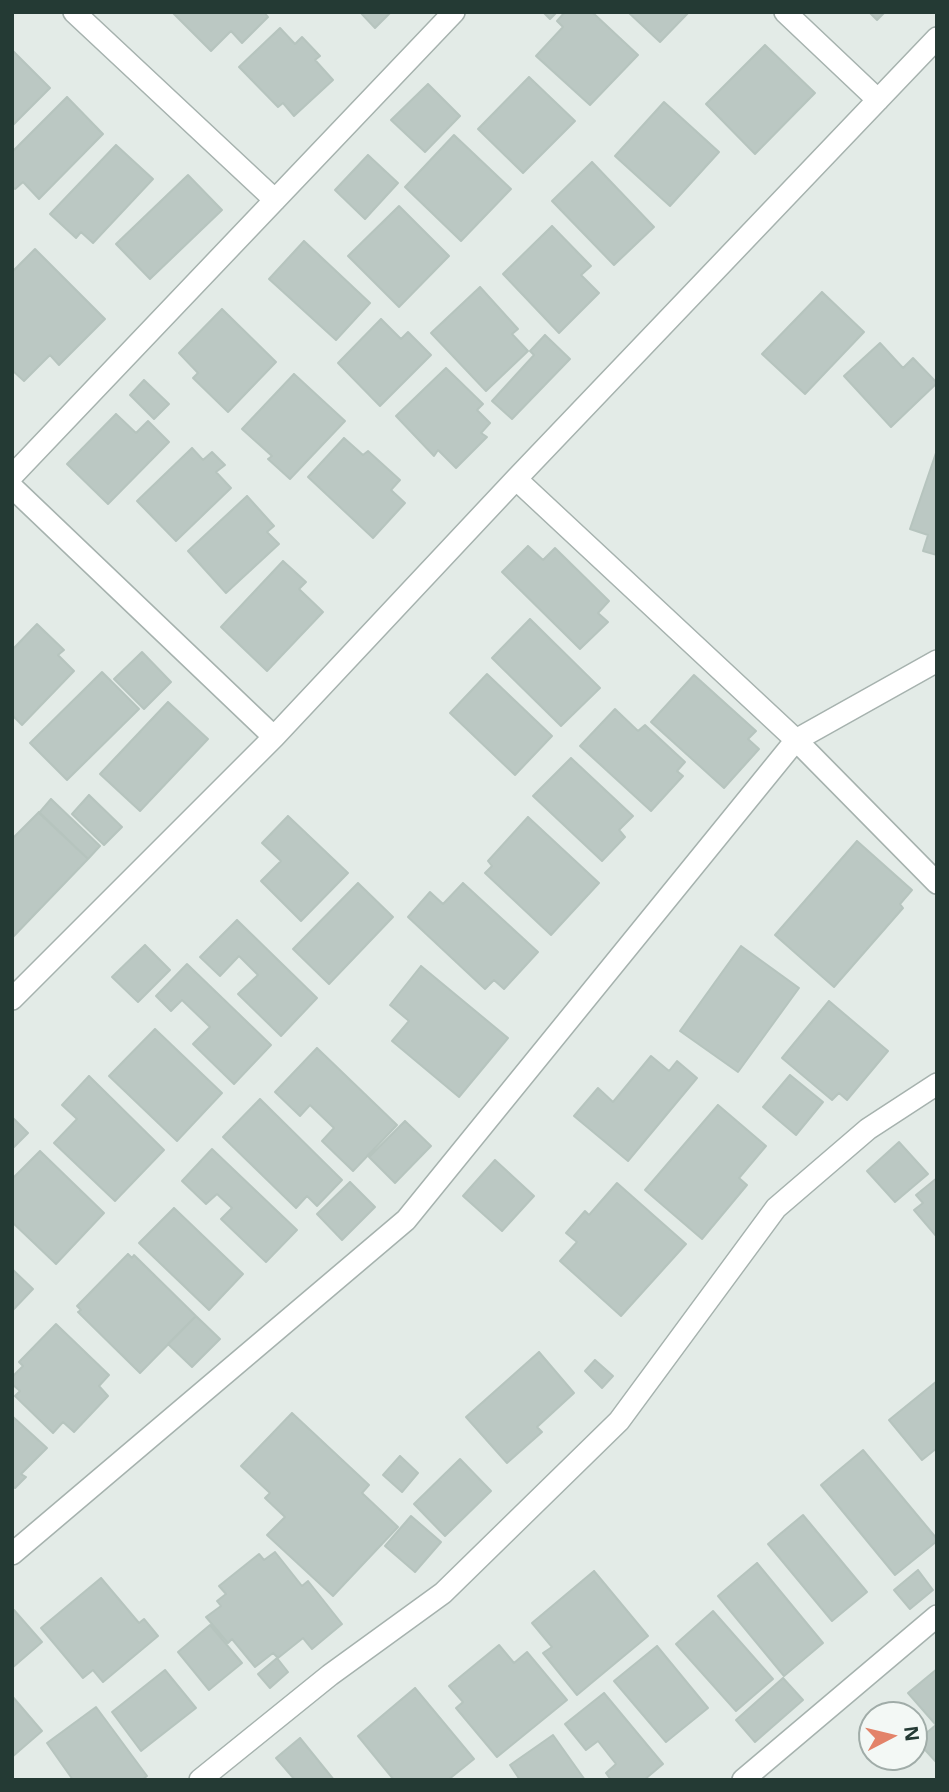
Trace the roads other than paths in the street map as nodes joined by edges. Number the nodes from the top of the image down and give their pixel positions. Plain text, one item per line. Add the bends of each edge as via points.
1 (74, 12) edge
2 (454, 12) edge
3 (785, 12) edge
4 (937, 38) edge
5 (878, 100) junction
6 (275, 200) junction
7 (12, 477) edge
8 (516, 479) junction
9 (12, 487) edge
10 (937, 661) edge
11 (274, 737) junction
12 (796, 740) junction
13 (937, 883) edge
14 (12, 999) edge
15 (937, 1084) edge
16 (12, 1554) edge
17 (937, 1616) edge
18 (200, 1780) edge
19 (743, 1780) edge

1 - 6 street
2 - 6 street
3 - 5 street
4 - 5 street
5 - 8 street
6 - 7 street
8 - 11 street
8 - 12 street
9 - 11 street
10 - 12 street
11 - 14 street
12 - 13 street
12 - 16 street via 407,1220
15 - 18 street via 868,1129 776,1208 619,1421 443,1593 330,1675
17 - 19 street

